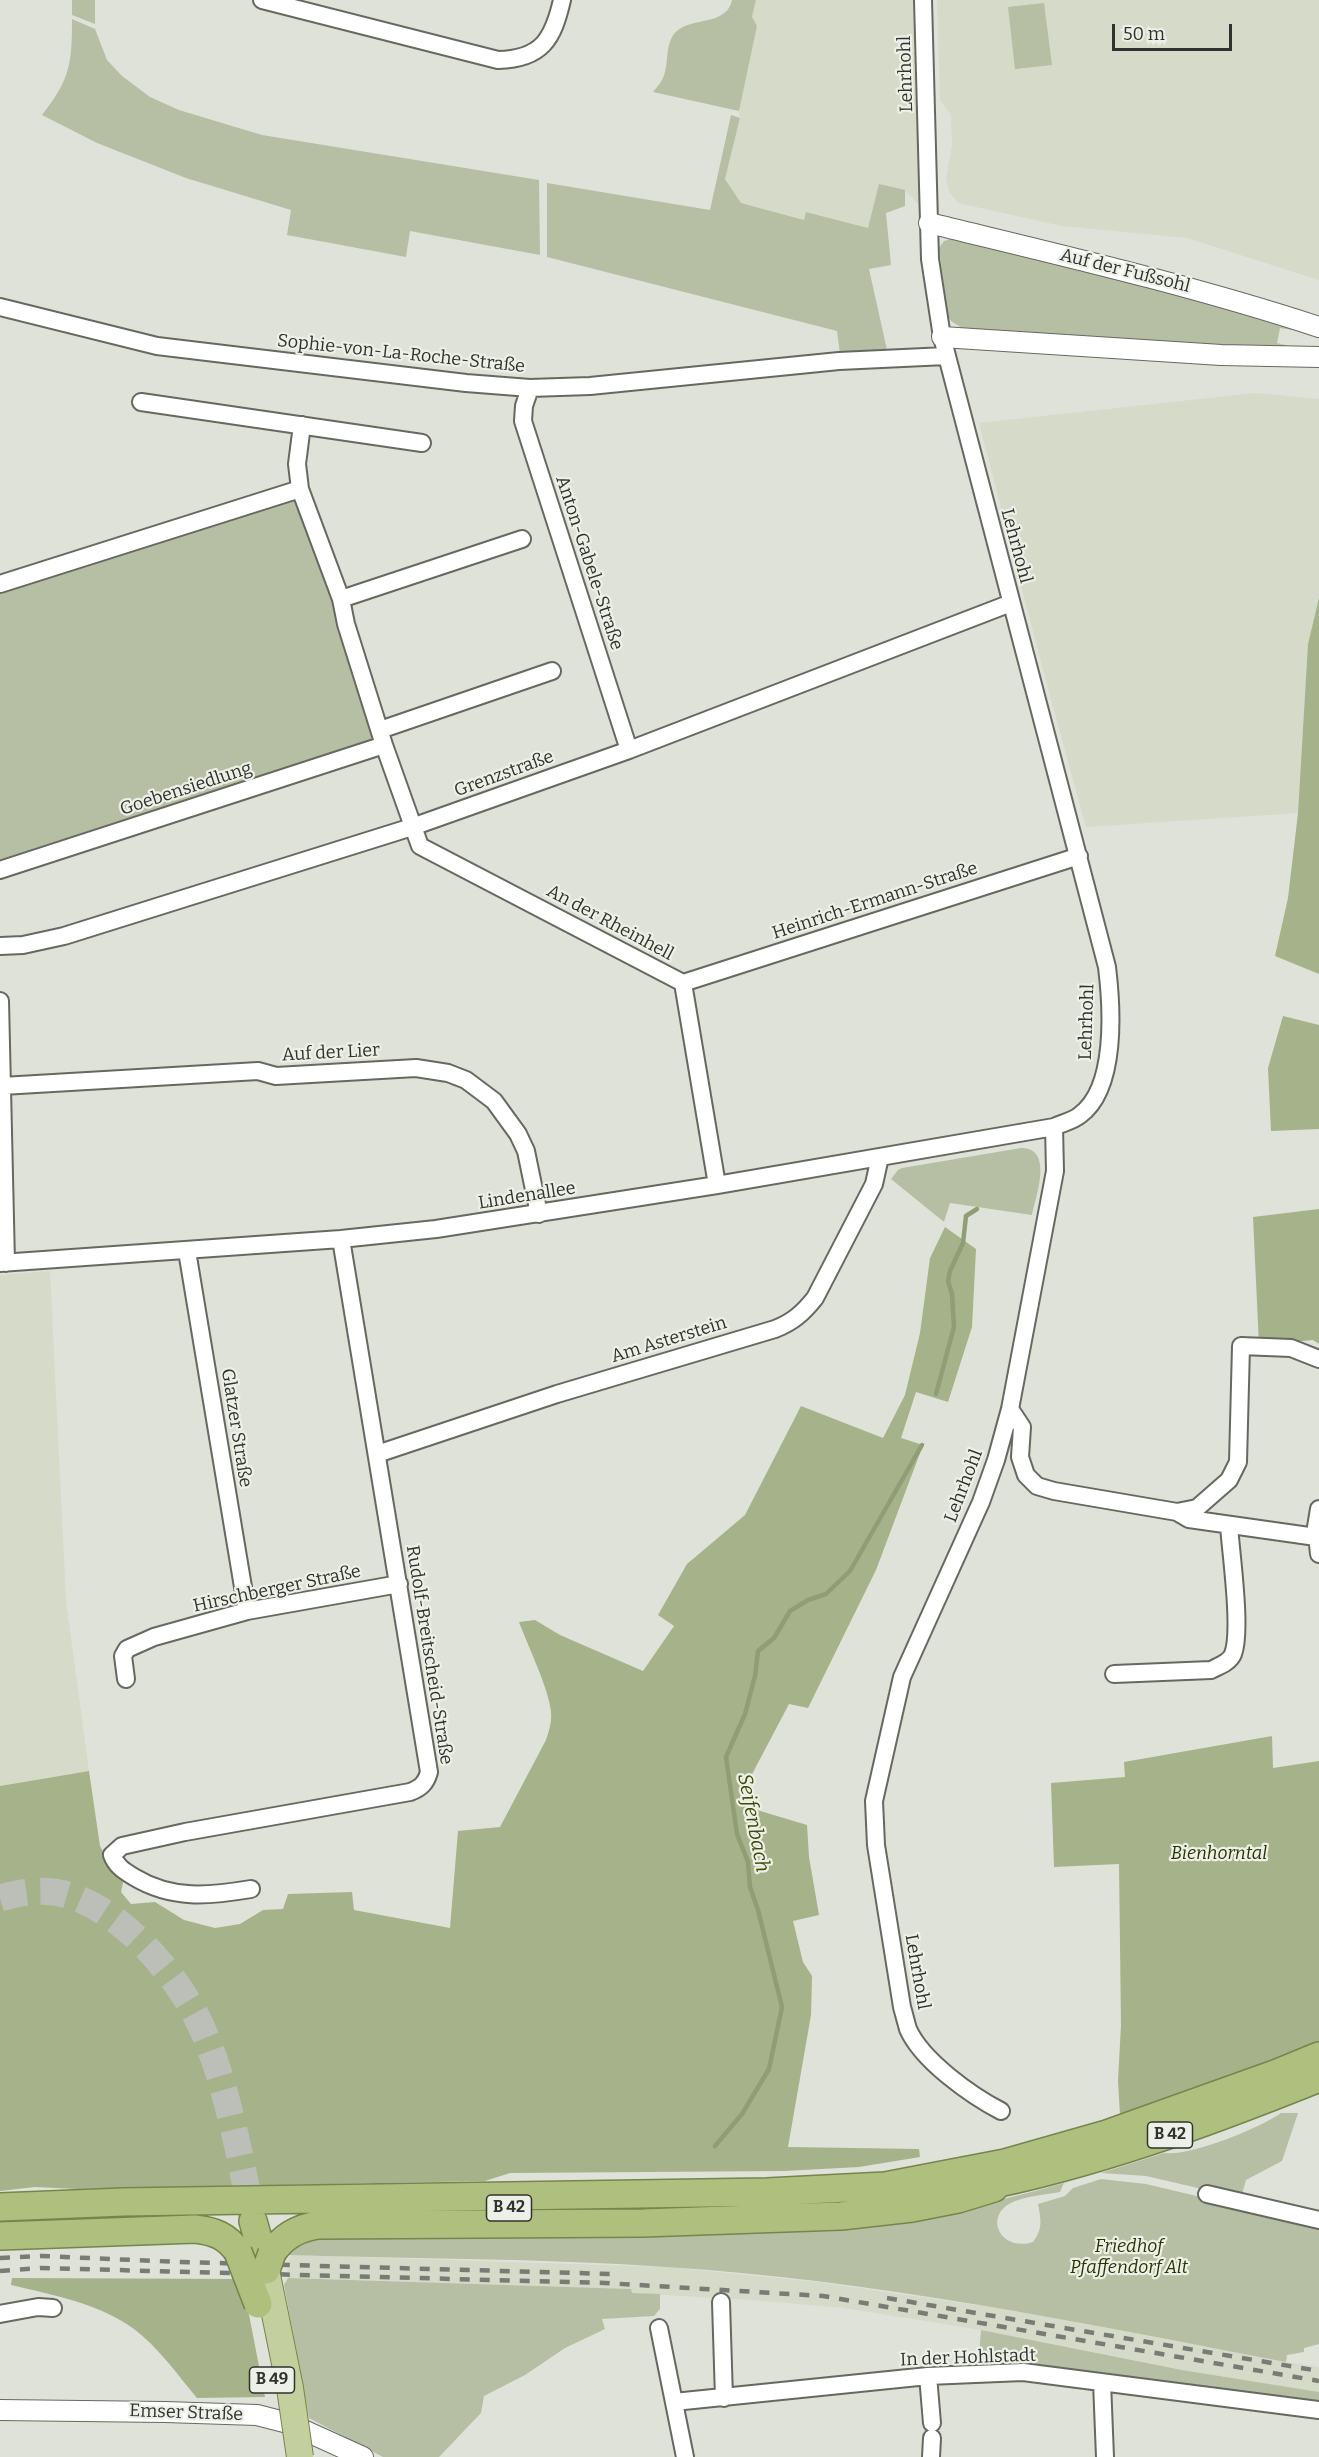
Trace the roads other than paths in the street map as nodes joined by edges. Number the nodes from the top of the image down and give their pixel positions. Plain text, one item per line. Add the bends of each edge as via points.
1 (262, 0) edge
2 (562, 0) edge
3 (923, 0) edge
4 (929, 223) junction
5 (0, 308) edge
6 (1319, 327) edge
7 (944, 347) junction
8 (1319, 357) edge
9 (530, 388) junction
10 (141, 402) dead end
11 (302, 425) junction
12 (422, 443) dead end
13 (300, 489) junction
14 (522, 539) dead end
15 (0, 584) edge
16 (341, 599) junction
17 (1011, 603) junction
18 (552, 671) dead end
19 (382, 738) junction
20 (629, 750) junction
21 (412, 827) junction
22 (1079, 856) junction
23 (0, 870) edge
24 (0, 946) edge
25 (683, 983) junction
26 (0, 1001) edge
27 (2, 1086) junction
28 (1054, 1127) junction
29 (880, 1157) junction
30 (717, 1185) junction
31 (539, 1214) junction
32 (340, 1239) junction
33 (187, 1251) junction
34 (3, 1263) edge
35 (1319, 1359) edge
36 (1010, 1409) junction
37 (377, 1454) junction
38 (1319, 1509) edge
39 (1177, 1512) junction
40 (1229, 1526) junction
41 (1316, 1537) junction
42 (1319, 1554) edge
43 (399, 1584) junction
44 (247, 1611) junction
45 (1114, 1674) dead end
46 (126, 1679) dead end
47 (250, 1889) dead end
48 (1319, 2055) edge
49 (1319, 2078) edge
50 (1001, 2111) dead end
51 (1017, 2180) junction
52 (0, 2190) edge
53 (1207, 2194) dead end
54 (52, 2204) junction
55 (0, 2207) edge
56 (1319, 2220) edge
57 (0, 2221) edge
58 (247, 2222) tunnel mouth
59 (0, 2236) edge
60 (257, 2256) junction
61 (721, 2302) dead end
62 (258, 2304) joint
63 (53, 2308) dead end
64 (0, 2313) edge
65 (659, 2328) dead end
66 (928, 2376) junction
67 (1102, 2382) junction
68 (724, 2398) junction
69 (674, 2403) junction
70 (0, 2410) edge
71 (1319, 2410) edge
72 (284, 2457) edge
73 (300, 2457) edge
74 (363, 2457) edge
75 (685, 2457) edge
76 (931, 2457) edge
77 (1105, 2457) edge

1 - 2 street via 498,60 529,55 544,44
3 - 4 street, Lehrhohl
4 - 6 street, Auf der Fußsohl via 1226,297
4 - 7 street, Lehrhohl via 935,298
5 - 9 street, Sophie-von-La-Roche-Straße via 157,346
7 - 8 street
7 - 9 street, Sophie-von-La-Roche-Straße via 590,386
7 - 17 street, Lehrhohl
9 - 20 street, Anton-Gabele-Straße via 523,421
10 - 11 street
11 - 12 street
11 - 13 street via 297,464
13 - 15 street
13 - 16 street
14 - 16 street
16 - 19 street
17 - 20 street, Grenzstraße
17 - 22 street, Lehrhohl
18 - 19 street, Goebensiedlung
19 - 21 street
19 - 23 street, Goebensiedlung
20 - 21 street, Grenzstraße
21 - 24 street, Grenzstraße via 64,936
21 - 25 street, An der Rheinhell via 420,846
22 - 25 street, Heinrich-Ermann-Straße
22 - 28 street, Lehrhohl via 1109,983 1109,1044 1103,1078 1089,1105 1080,1116
25 - 30 street, An der Rheinhell
26 - 27 street
27 - 31 street, Auf der Lier via 258,1071 276,1076 416,1068 448,1073 480,1088 507,1116 526,1151
27 - 34 street
28 - 29 street, Lindenallee
28 - 36 street, Lehrhohl via 1055,1171
29 - 30 street, Lindenallee
29 - 37 street, Am Asterstein via 874,1184 815,1298 791,1322
30 - 31 street, Lindenallee
31 - 32 street, Lindenallee
32 - 33 street, Lindenallee
32 - 37 street, Rudolf-Breitscheid-Straße
33 - 34 street, Lindenallee
33 - 44 street, Glatzer Straße
35 - 39 street via 1291,1348 1241,1346 1238,1462 1228,1480 1197,1508
36 - 39 street via 1022,1426 1020,1457 1026,1475 1037,1486
36 - 50 street, Lehrhohl via 981,1502 902,1677 874,1801 876,1845 909,2031 924,2052 968,2093
37 - 43 street, Rudolf-Breitscheid-Straße
38 - 41 street
39 - 40 street via 1189,1519
40 - 41 street
40 - 45 street via 1237,1636 1233,1656 1211,1670
41 - 42 street
43 - 44 street, Hirschberger Straße
43 - 47 street, Rudolf-Breitscheid-Straße via 429,1772 420,1788 148,1840 118,1847 112,1855 123,1870 162,1890 207,1896
44 - 46 street, Hirschberger Straße via 134,1644 123,1656
48 - 54 highway, B 42 via 1107,2134 1005,2163 885,2186 767,2192
49 - 51 highway, B 42 via 1280,2103
51 - 57 highway, B 42 via 926,2195 785,2204 110,2214
51 - 60 highway via 934,2204 841,2216 644,2223 318,2225 289,2235
52 - 54 highway
53 - 56 street
54 - 55 highway, B 42
58 - 60 highway, B 49
59 - 60 highway via 195,2229 217,2233
60 - 62 highway, B 49, bridge
60 - 73 main road, B 49, bridge via 290,2388
61 - 68 street
62 - 72 main road, B 49
63 - 64 street
65 - 69 street
66 - 67 street, In der Hohlstadt via 1023,2372
66 - 68 street, In der Hohlstadt
66 - 76 street
67 - 71 street, In der Hohlstadt
67 - 77 street
68 - 69 street, In der Hohlstadt
69 - 75 street
70 - 74 street, Emser Straße via 257,2415 288,2423

